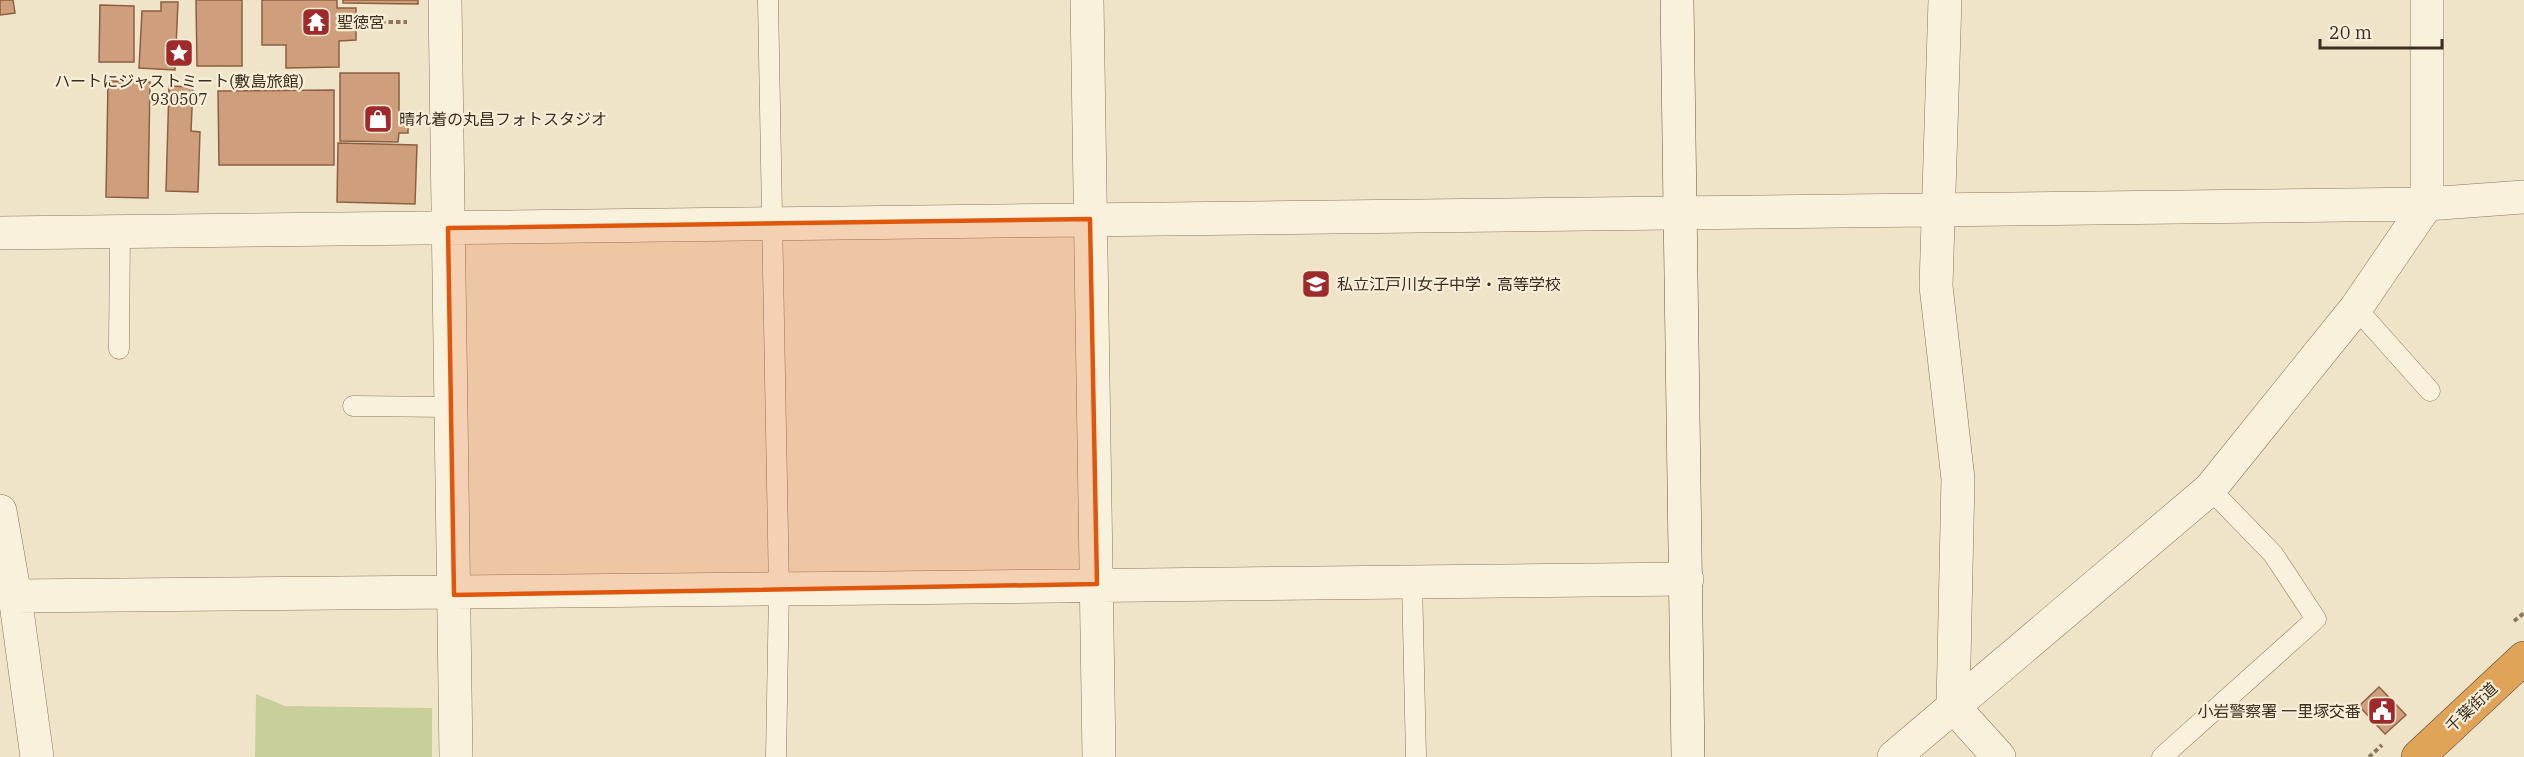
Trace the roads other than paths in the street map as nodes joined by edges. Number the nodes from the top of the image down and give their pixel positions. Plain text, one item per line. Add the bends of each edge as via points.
1 (445, 0) edge
2 (768, 0) edge
3 (1087, 0) edge
4 (1677, 0) edge
5 (1945, 0) edge
6 (2427, 0) edge
7 (2524, 197) edge
8 (2427, 204) junction
9 (1937, 208) junction
10 (1679, 212) junction
11 (1090, 219) junction
12 (771, 223) junction
13 (448, 228) junction
14 (120, 231) junction
15 (0, 232) edge
16 (2356, 308) junction
17 (119, 349) dead end
18 (2430, 391) dead end
19 (353, 406) dead end
20 (450, 407) junction
21 (2210, 489) junction
22 (0, 511) edge
23 (1687, 579) junction
24 (1412, 581) junction
25 (1097, 584) junction
26 (778, 590) junction
27 (454, 595) junction
28 (15, 596) junction
29 (2524, 658) edge
30 (1953, 706) junction
31 (37, 757) edge
32 (456, 757) edge
33 (776, 757) edge
34 (1099, 757) edge
35 (1416, 757) edge
36 (1688, 757) edge
37 (1894, 757) edge
38 (1998, 757) edge
39 (2162, 757) edge
40 (2418, 757) edge

1 - 13 street
2 - 12 lane
3 - 11 street
4 - 10 street
5 - 9 street
6 - 8 street
7 - 8 street
8 - 9 street
8 - 16 street
9 - 10 street
9 - 30 street via 1936,286 1958,479
10 - 11 street
10 - 23 street
11 - 12 street
11 - 25 street
12 - 13 street
12 - 26 lane
13 - 14 street
13 - 20 street
14 - 15 street
14 - 17 lane
16 - 18 lane
16 - 21 street
19 - 20 lane
20 - 27 street
21 - 30 street
21 - 39 lane via 2273,555 2316,619
22 - 28 street
23 - 24 street
23 - 36 street
24 - 25 street
24 - 35 lane
25 - 26 street
25 - 34 street
26 - 27 street
26 - 33 lane
27 - 28 street
27 - 32 street
28 - 31 street
29 - 40 highway, 千葉街道
30 - 37 street
30 - 38 street

